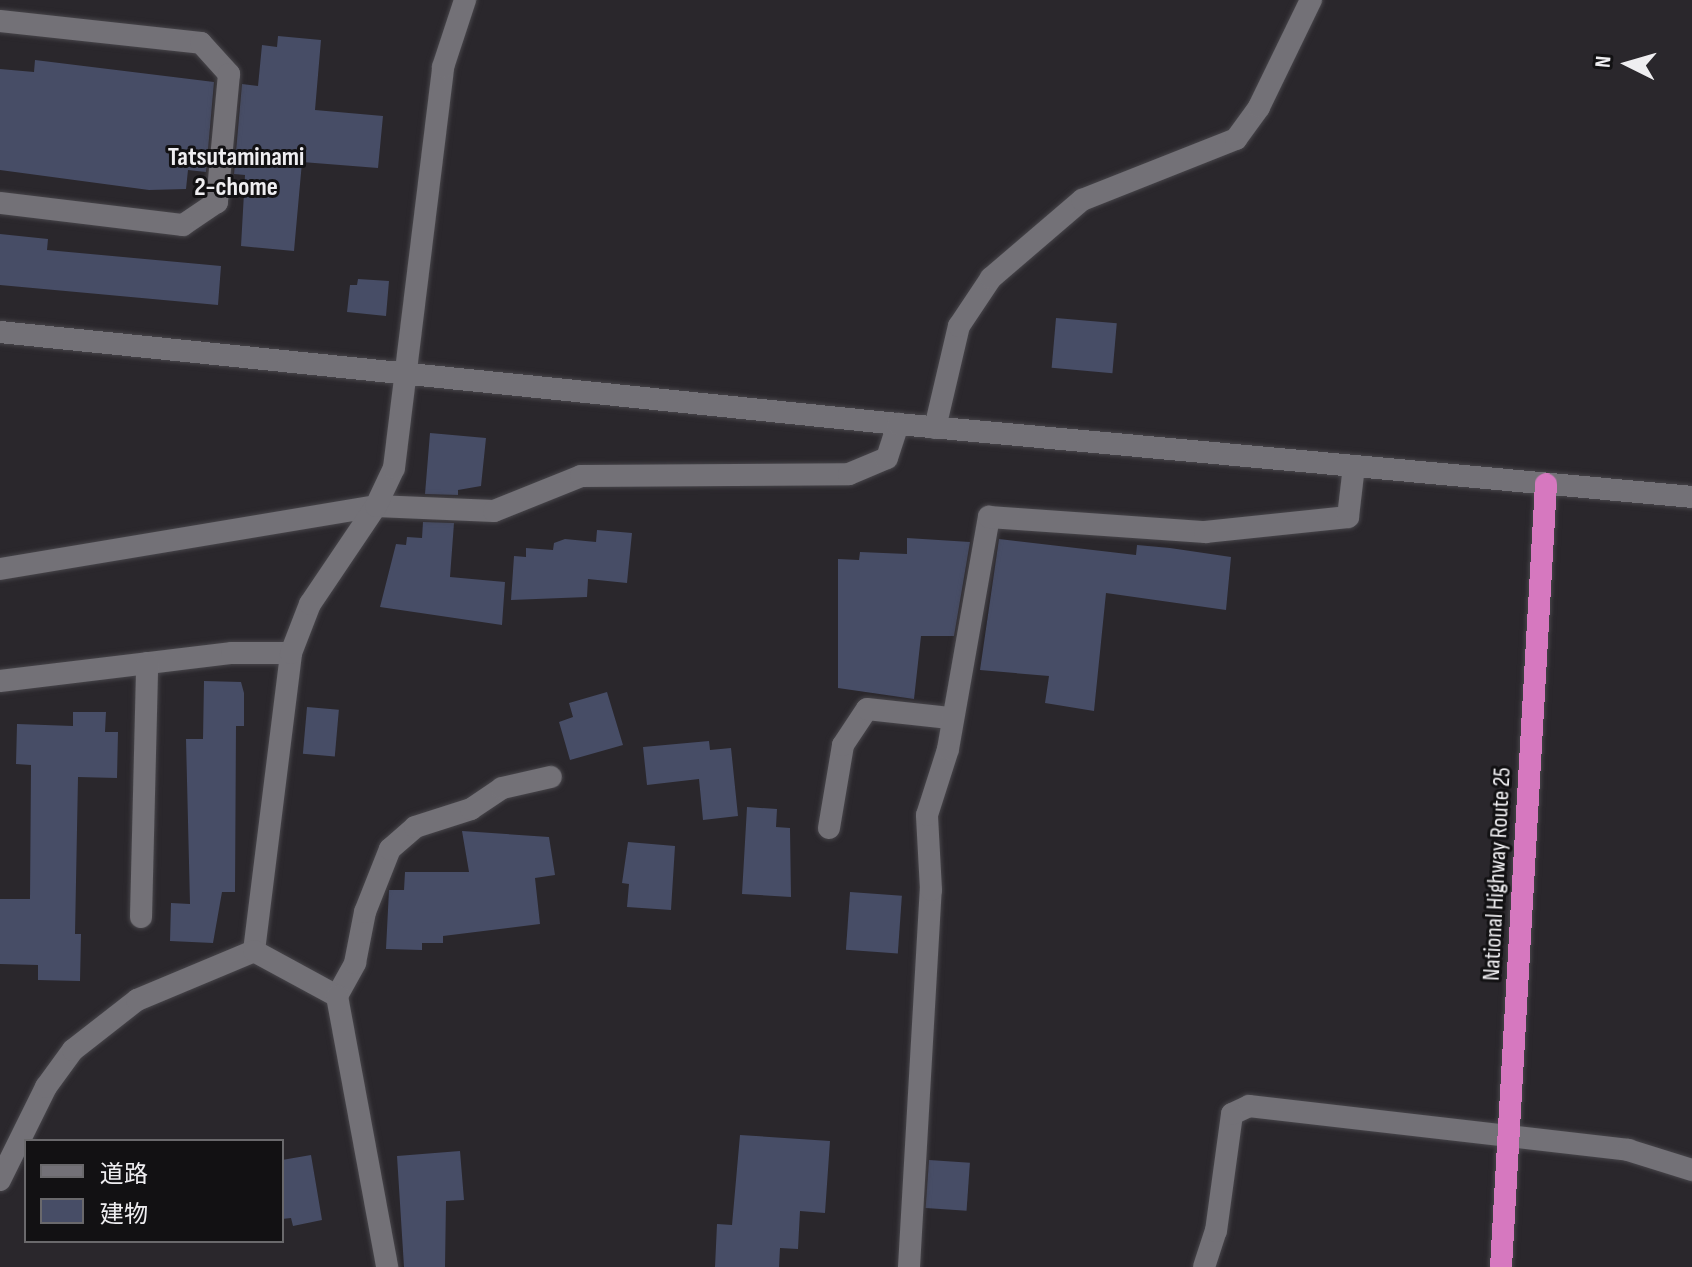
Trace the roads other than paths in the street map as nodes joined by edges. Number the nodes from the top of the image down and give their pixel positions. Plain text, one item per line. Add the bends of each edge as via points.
1 (465, 0) edge
2 (1310, 1) edge
3 (0, 21) edge
4 (0, 203) edge
5 (0, 332) edge
6 (410, 371) junction
7 (898, 424) junction
8 (935, 428) junction
9 (1354, 466) junction
10 (1546, 484) junction
11 (1692, 497) edge
12 (376, 506) junction
13 (0, 569) edge
14 (291, 653) junction
15 (147, 663) junction
16 (0, 681) edge
17 (950, 718) junction
18 (551, 777) dead end
19 (829, 828) dead end
20 (141, 917) dead end
21 (254, 951) junction
22 (337, 996) junction
23 (1508, 1135) junction
24 (1692, 1170) edge
25 (0, 1180) edge
26 (387, 1267) edge
27 (909, 1267) edge
28 (1204, 1267) edge
29 (1501, 1267) edge

1 - 6 street via 443,67
2 - 8 street via 1259,107 1236,139 1082,200 991,278 959,326
3 - 4 street via 201,43 229,74 217,202 183,225
5 - 6 street
6 - 7 street
6 - 12 street via 394,468
7 - 8 street
7 - 12 street via 887,458 849,474 581,476 486,512
8 - 9 street
9 - 10 street
9 - 17 street via 1348,517 1287,526 1205,532 989,517
10 - 11 street
10 - 23 highway, National Highway Route 25
12 - 13 street
12 - 14 street via 310,604
14 - 15 street
14 - 21 street
15 - 16 street
15 - 20 street
17 - 19 street via 867,709 843,745
17 - 27 street via 927,815 931,890
18 - 22 street via 502,788 471,809 415,827 390,849 365,912 355,963
21 - 22 street
21 - 25 street via 137,1000 73,1050 46,1087
22 - 26 street
23 - 24 street via 1628,1150
23 - 28 street via 1249,1106 1232,1114 1216,1231
23 - 29 highway, National Highway Route 25

